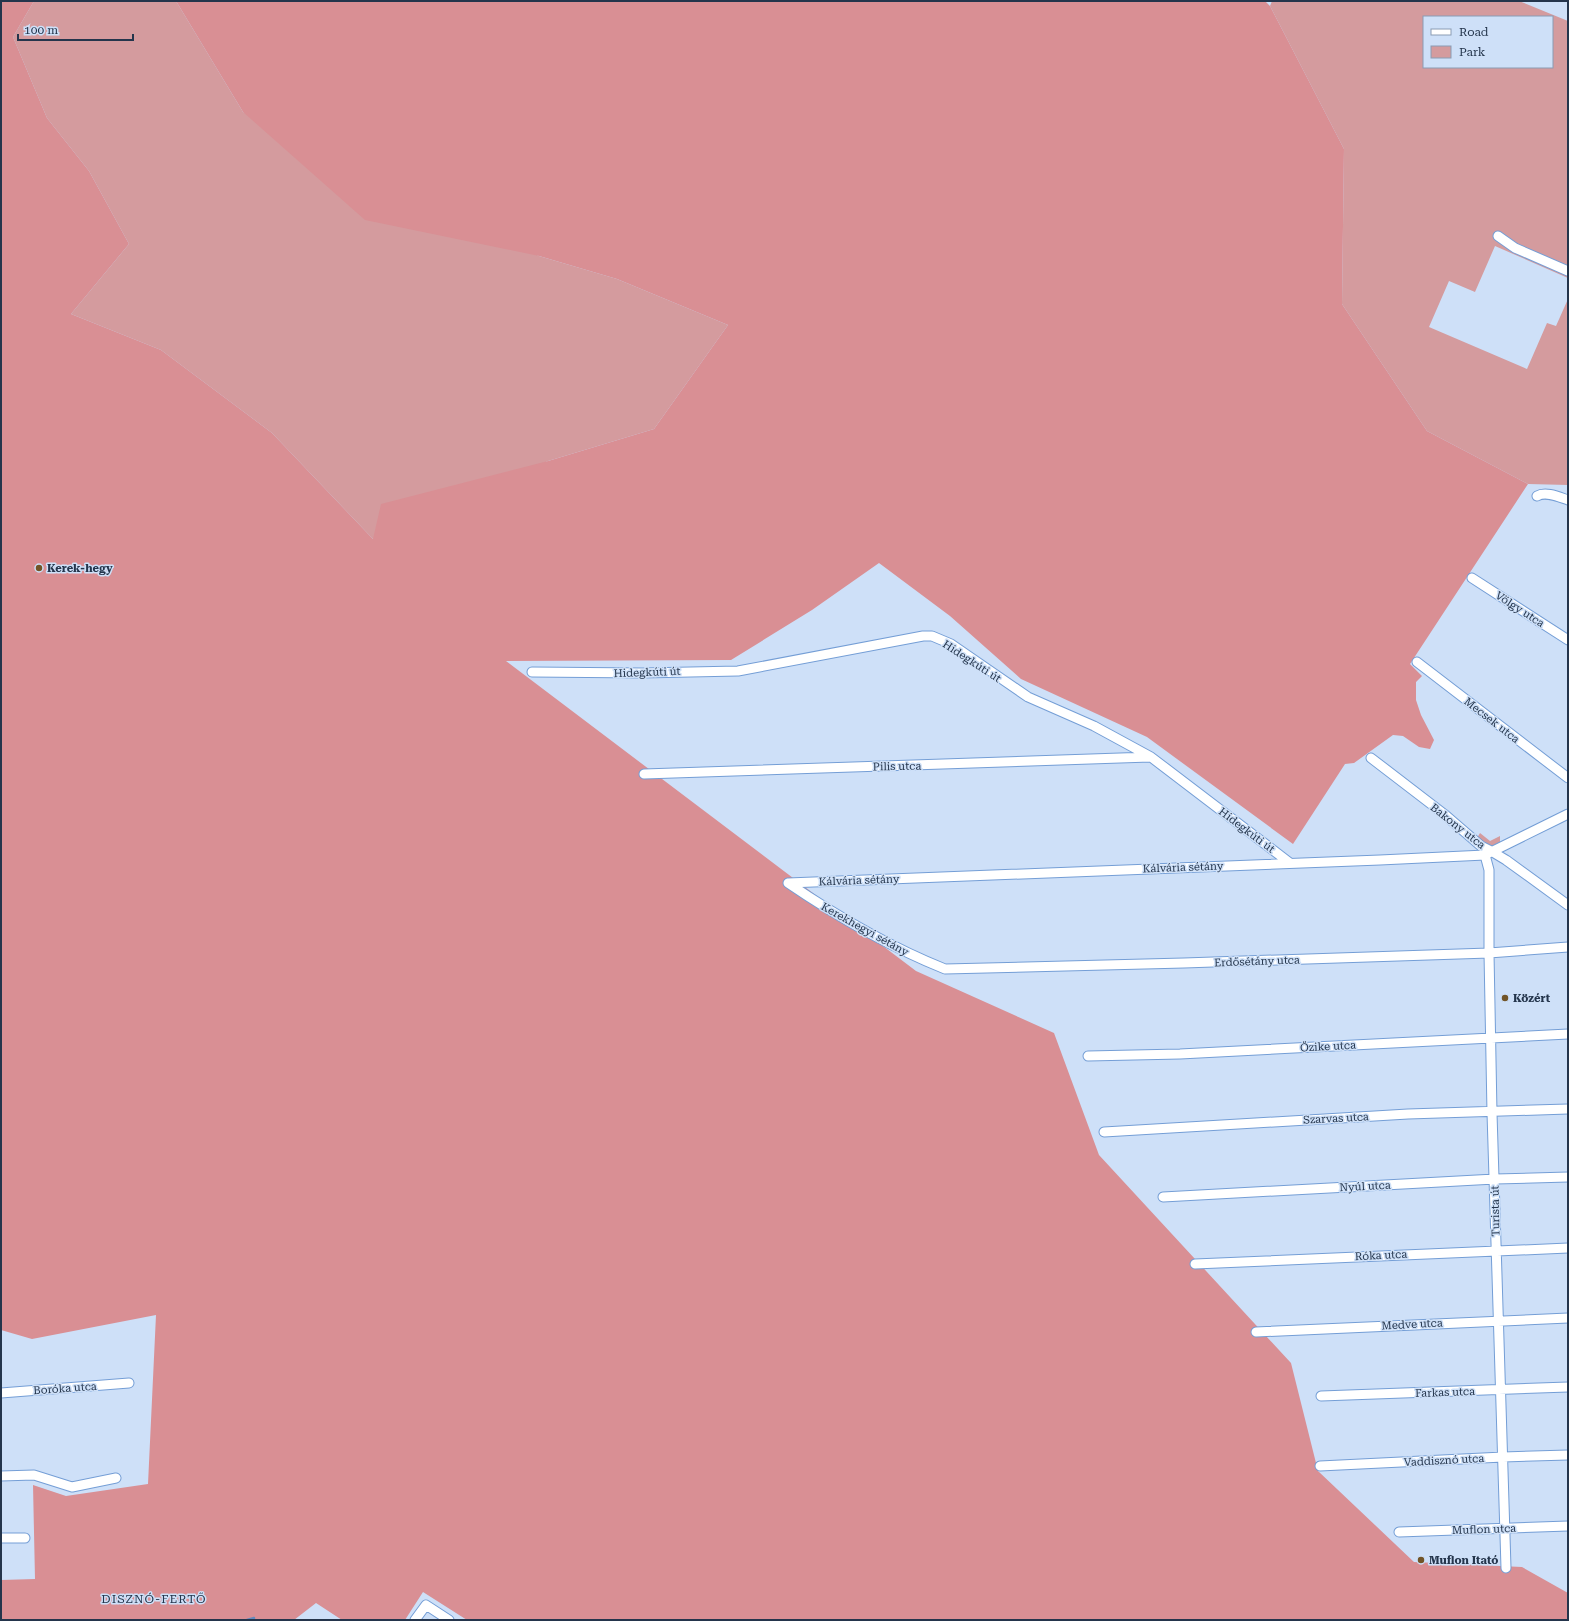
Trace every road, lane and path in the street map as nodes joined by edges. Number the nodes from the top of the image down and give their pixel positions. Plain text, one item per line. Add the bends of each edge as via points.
1 (1498, 236) dead end
2 (1568, 271) edge
3 (1537, 496) dead end
4 (1568, 500) edge
5 (1472, 578) dead end
6 (1568, 640) edge
7 (1417, 662) dead end
8 (532, 672) dead end
9 (1151, 757) junction
10 (1371, 758) dead end
11 (644, 774) dead end
12 (1568, 778) edge
13 (1568, 814) edge
14 (1488, 853) junction
15 (1290, 863) junction
16 (788, 883) joint
17 (1568, 905) edge
18 (1568, 947) edge
19 (1489, 953) junction
20 (945, 969) joint
21 (1568, 1034) edge
22 (1491, 1037) junction
23 (1088, 1056) dead end
24 (1568, 1109) edge
25 (1492, 1112) junction
26 (1104, 1132) dead end
27 (1568, 1177) edge
28 (1494, 1179) junction
29 (1163, 1197) dead end
30 (1568, 1248) edge
31 (1496, 1250) junction
32 (1195, 1264) dead end
33 (1568, 1318) edge
34 (1499, 1320) junction
35 (1256, 1332) dead end
36 (130, 1383) dead end
37 (1568, 1387) edge
38 (1501, 1389) junction
39 (1, 1393) edge
40 (1321, 1396) dead end
41 (1568, 1455) edge
42 (1502, 1457) junction
43 (1320, 1466) dead end
44 (1, 1476) edge
45 (116, 1478) dead end
46 (1568, 1526) edge
47 (1505, 1528) junction
48 (1399, 1532) dead end
49 (1, 1538) edge
50 (25, 1538) dead end
51 (1506, 1568) dead end
52 (415, 1620) edge
53 (449, 1620) edge

1 - 2 street via 1515,248
3 - 4 street via 1551,495
5 - 6 street, Völgy utca
7 - 12 street, Mecsek utca
8 - 9 street, Hidegkúti út via 643,674 738,670 932,636 951,644 1028,697 1094,726
9 - 11 street, Pilis utca
9 - 15 street, Hidegkúti út
10 - 14 street, Bakony utca via 1444,814
13 - 14 street, Kálvária sétány
14 - 15 street, Kálvária sétány
14 - 17 street, Bakony utca
14 - 19 street, Turista út
15 - 16 street, Kálvária sétány
16 - 20 street, Kerekhegyi sétány via 849,922
18 - 19 street, Erdősétány utca
19 - 20 street, Erdősétány utca
19 - 22 street, Turista út
21 - 22 street, Őzike utca
22 - 23 street, Őzike utca
22 - 25 street, Turista út
24 - 25 street, Szarvas utca
25 - 26 street, Szarvas utca via 1408,1114
25 - 28 street, Turista út
27 - 28 street, Nyúl utca
28 - 29 street, Nyúl utca
28 - 31 street, Turista út
30 - 31 street, Róka utca
31 - 32 street, Róka utca
31 - 34 street, Turista út
33 - 34 street, Medve utca
34 - 35 street, Medve utca
34 - 38 street, Turista út
36 - 39 street, Boróka utca
37 - 38 street, Farkas utca
38 - 40 street, Farkas utca
38 - 42 street, Turista út
41 - 42 street, Vaddisznó utca
42 - 43 street, Vaddisznó utca
42 - 47 street, Turista út
44 - 45 street via 34,1475 72,1487
46 - 47 street, Muflon utca
47 - 48 street, Muflon utca
47 - 51 street, Turista út
49 - 50 street
52 - 53 street via 426,1605

